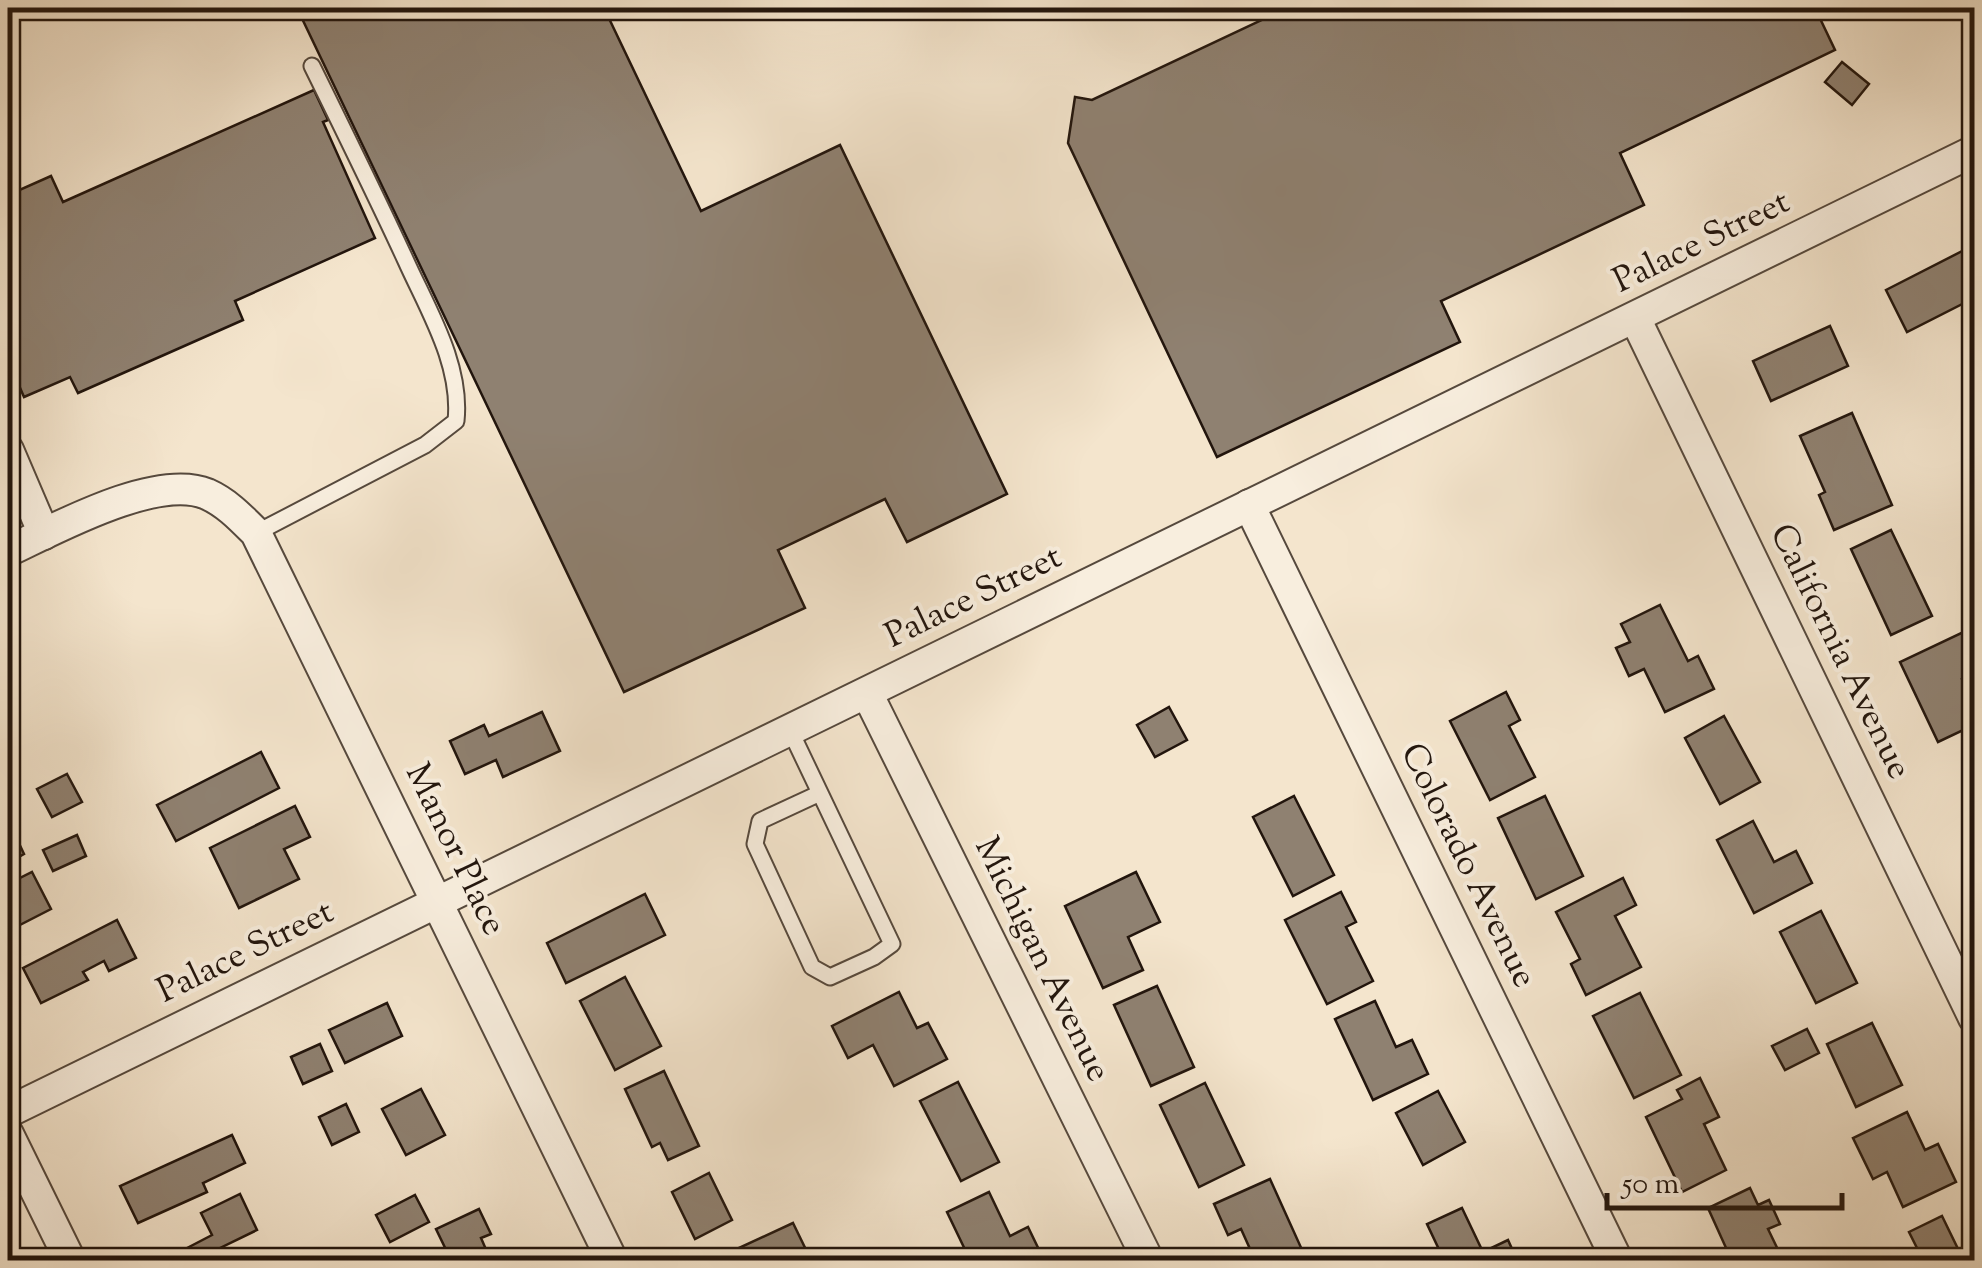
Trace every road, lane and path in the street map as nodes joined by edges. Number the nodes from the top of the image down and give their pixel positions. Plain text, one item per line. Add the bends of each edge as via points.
1 (312, 66) dead end
2 (1974, 152) edge
3 (1635, 318) junction
4 (8, 450) edge
5 (1249, 505) junction
6 (256, 532) junction
7 (44, 534) junction
8 (8, 551) edge
9 (866, 693) junction
10 (790, 730) junction
11 (818, 794) junction
12 (437, 900) junction
13 (1974, 1018) edge
14 (8, 1112) edge
15 (8, 1134) edge
16 (70, 1260) edge
17 (612, 1260) edge
18 (1148, 1260) edge
19 (1616, 1260) edge

1 - 6 lane via 439,331 453,378 456,421 426,445
2 - 3 street, Palace Street
3 - 5 street, Palace Street
3 - 13 street, California Avenue
4 - 7 street
5 - 9 street, Palace Street
5 - 19 street, Colorado Avenue
6 - 7 street, Manor Place via 204,493 170,488
6 - 12 street, Manor Place
7 - 8 street
9 - 10 street, Palace Street
9 - 18 street, Michigan Avenue
10 - 11 lane
10 - 12 street, Palace Street
11 - 11 lane via 892,944 830,977 812,967 755,844 760,822
12 - 14 street, Palace Street
12 - 17 street, Manor Place
15 - 16 street

